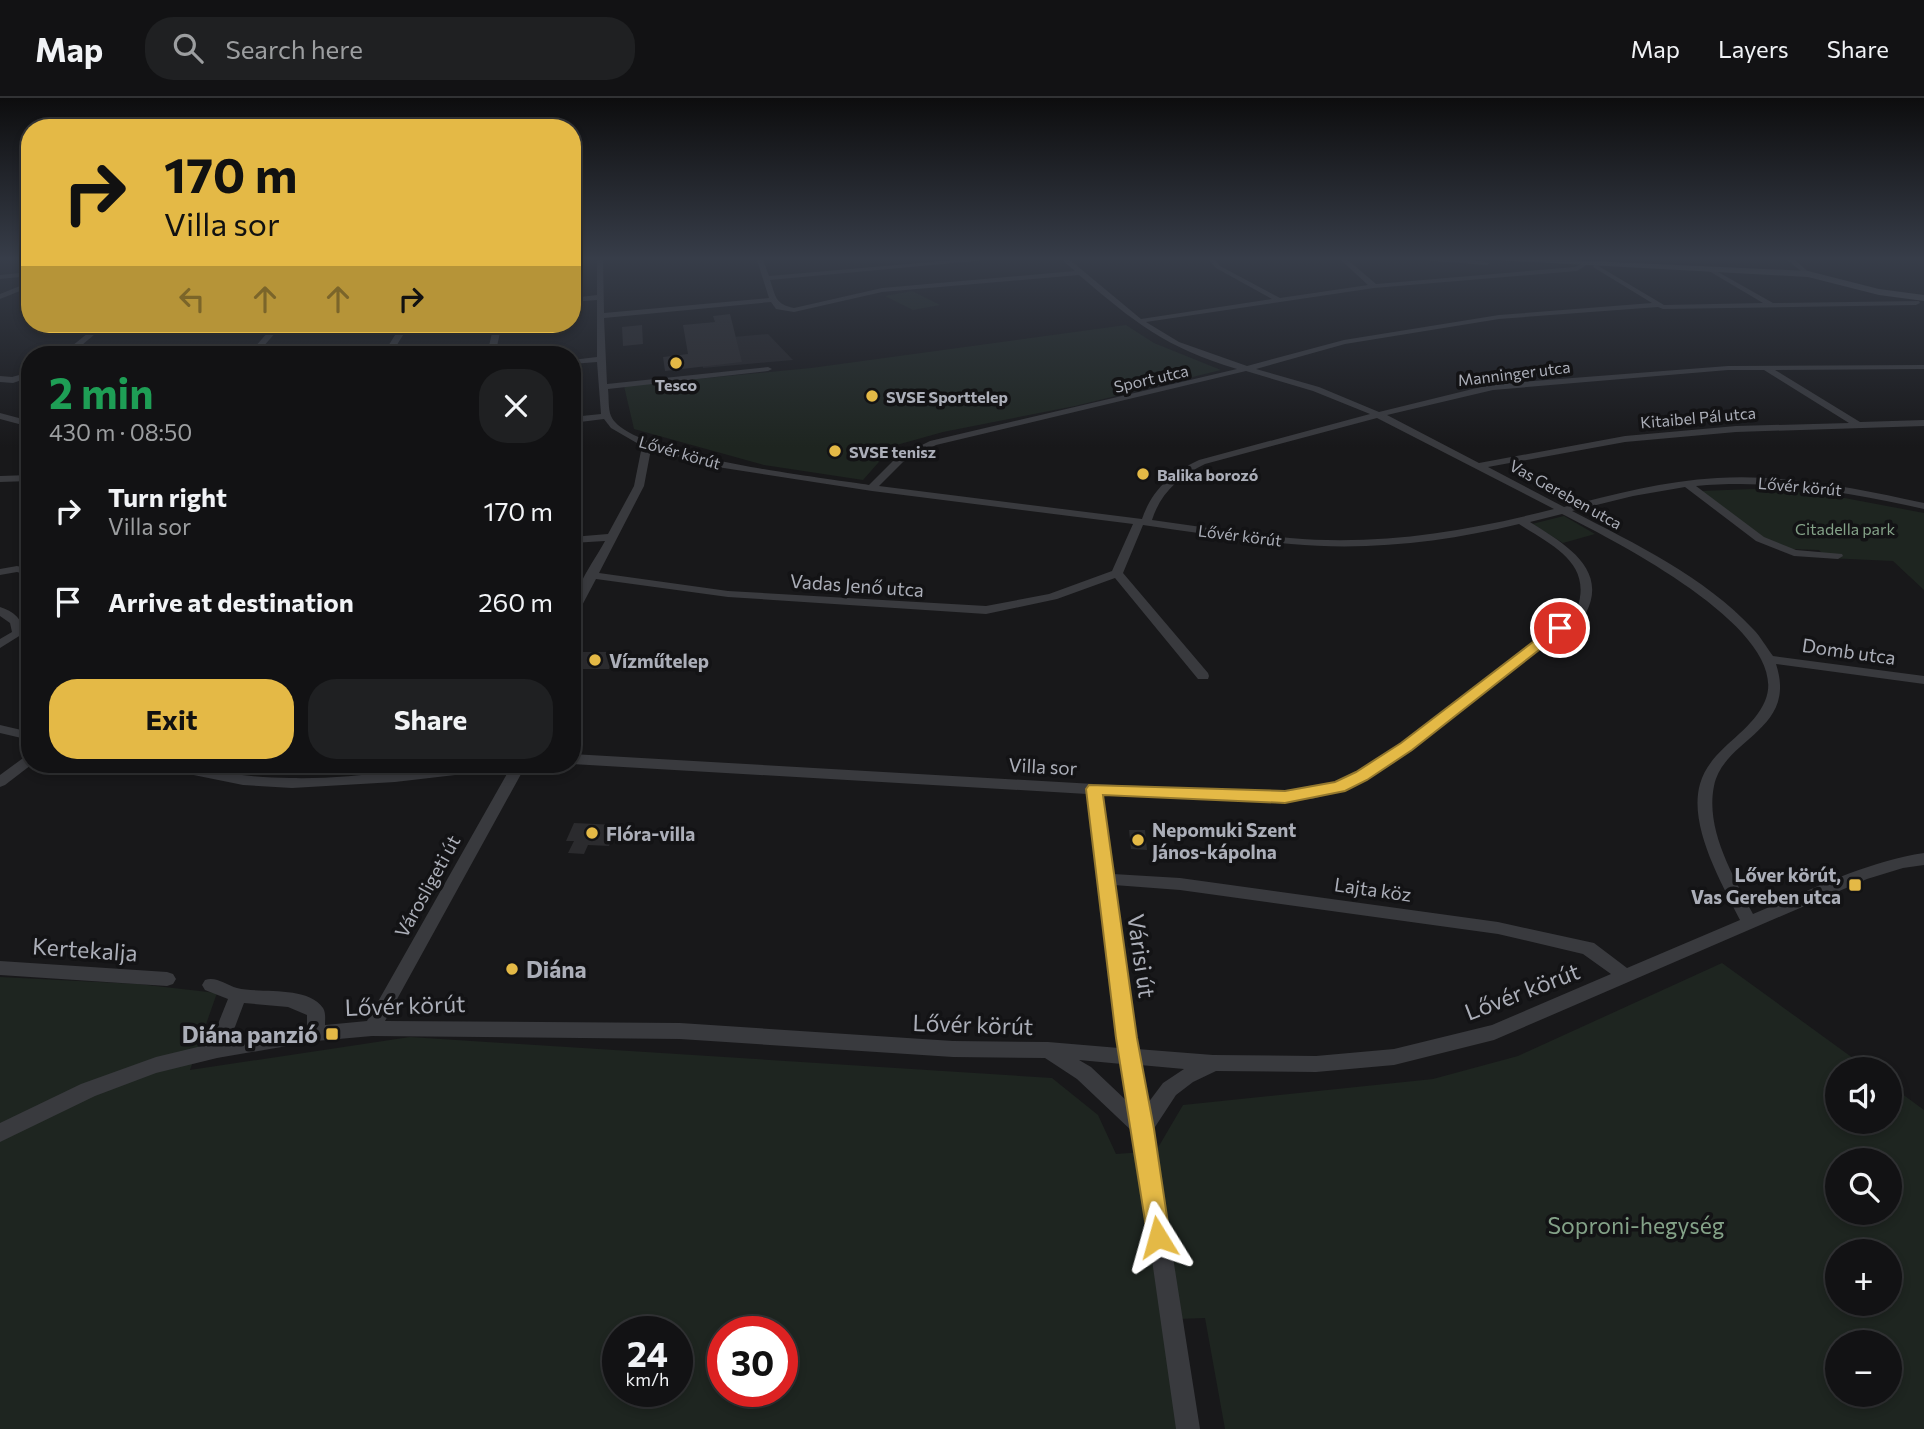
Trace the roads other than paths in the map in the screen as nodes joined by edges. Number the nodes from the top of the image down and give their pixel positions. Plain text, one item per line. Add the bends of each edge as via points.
1 (601, 322) edge
2 (1142, 322) edge
3 (1462, 322) edge
4 (92, 333) edge
5 (271, 333) edge
6 (76, 346) edge
7 (259, 346) edge
8 (601, 359) junction
9 (581, 361) edge
10 (1244, 367) junction
11 (1924, 367) edge
12 (1766, 368) junction
13 (768, 369) dead end
14 (21, 377) edge
15 (0, 379) edge
16 (603, 387) junction
17 (1380, 414) junction
18 (0, 416) edge
19 (606, 416) junction
20 (581, 419) edge
21 (21, 422) edge
22 (1924, 423) edge
23 (1858, 424) junction
24 (647, 445) junction
25 (1478, 466) junction
26 (21, 478) edge
27 (0, 479) edge
28 (1687, 484) junction
29 (872, 488) junction
30 (1924, 506) edge
31 (1560, 509) junction
32 (1520, 520) junction
33 (1143, 522) junction
34 (610, 537) junction
35 (581, 539) edge
36 (1838, 556) dead end
37 (21, 570) edge
38 (0, 572) edge
39 (1117, 573) junction
40 (590, 575) junction
41 (581, 594) edge
42 (0, 611) edge
43 (0, 644) edge
44 (1769, 659) junction
45 (1203, 676) dead end
46 (1924, 680) edge
47 (0, 729) edge
48 (21, 734) edge
49 (581, 760) edge
50 (21, 765) edge
51 (208, 773) edge
52 (430, 773) edge
53 (515, 773) edge
54 (0, 782) edge
55 (1094, 789) junction
56 (1924, 859) edge
57 (1105, 879) junction
58 (1749, 921) junction
59 (0, 968) edge
60 (1624, 975) junction
61 (167, 979) dead end
62 (211, 985) dead end
63 (238, 995) junction
64 (372, 1028) junction
65 (316, 1033) junction
66 (217, 1050) junction
67 (1048, 1050) junction
68 (1131, 1059) junction
69 (1213, 1063) junction
70 (1143, 1129) junction
71 (0, 1133) edge
72 (1188, 1429) edge

1 - 8 street
2 - 10 street, Vas Gereben utca via 1177,345
3 - 10 street, Sport utca via 1344,342
4 - 6 street
5 - 7 street
8 - 9 street
8 - 16 street
10 - 17 street, Vas Gereben utca
10 - 29 street, Sport utca via 933,443 891,464
11 - 12 street, Manninger utca
12 - 17 street, Manninger utca via 1493,387
12 - 23 street
13 - 16 street
14 - 15 street
16 - 19 street
17 - 25 street, Vas Gereben utca
17 - 33 street, Manninger utca via 1202,462 1161,488
18 - 21 street
19 - 20 street
19 - 24 street, Lővér körút via 614,426
22 - 23 street, Kitaibel Pál utca
23 - 25 street, Kitaibel Pál utca via 1625,439
24 - 29 street, Lővér körút via 711,463
24 - 34 street via 639,486
25 - 31 street, Vas Gereben utca
26 - 27 street
28 - 30 street, Lővér körút via 1807,484
28 - 31 street, Lővér körút
28 - 36 street via 1760,539 1794,553
29 - 33 street, Lővér körút
31 - 32 street, Lővér körút
31 - 44 street, Vas Gereben utca via 1705,594 1744,624
32 - 33 street, Lővér körút via 1416,540 1325,543
32 - 55 street, Villa sor via 1580,566 1588,590 1582,611 1385,762 1339,787 1285,797
33 - 39 street
34 - 35 street
34 - 40 street
37 - 38 street
39 - 40 street, Vadas Jenő utca via 1093,585 986,610 728,594
39 - 45 street
40 - 41 street
42 - 43 street via 19,627 18,633
44 - 46 street, Domb utca
44 - 58 street, Vas Gereben utca via 1775,691 1764,719 1707,783 1708,829
47 - 48 street
49 - 55 street, Villa sor
50 - 54 street
51 - 52 street via 292,783
53 - 64 street, Városligeti út
55 - 57 street, Várisi út
56 - 58 street, Lővér körút via 1861,875
57 - 60 street, Lajta köz via 1180,884 1498,928 1588,948
57 - 68 street, Várisi út
58 - 60 street, Lővér körút
59 - 61 street, Kertekalja
60 - 69 street, Lővér körút via 1494,1032 1394,1057 1316,1065
62 - 63 street
63 - 65 street via 276,996 305,1003 316,1012
63 - 66 street
64 - 65 street, Lővér körút
64 - 67 street, Lővér körút via 680,1031 953,1049
65 - 66 street, Lővér körút
66 - 71 street, Lővér körút via 156,1065 88,1090
67 - 68 street, Lővér körút
67 - 70 street via 1084,1073
68 - 69 street, Lővér körút
68 - 70 street, Várisi út
69 - 70 street via 1181,1077 1160,1095
70 - 72 street, Várisi út

